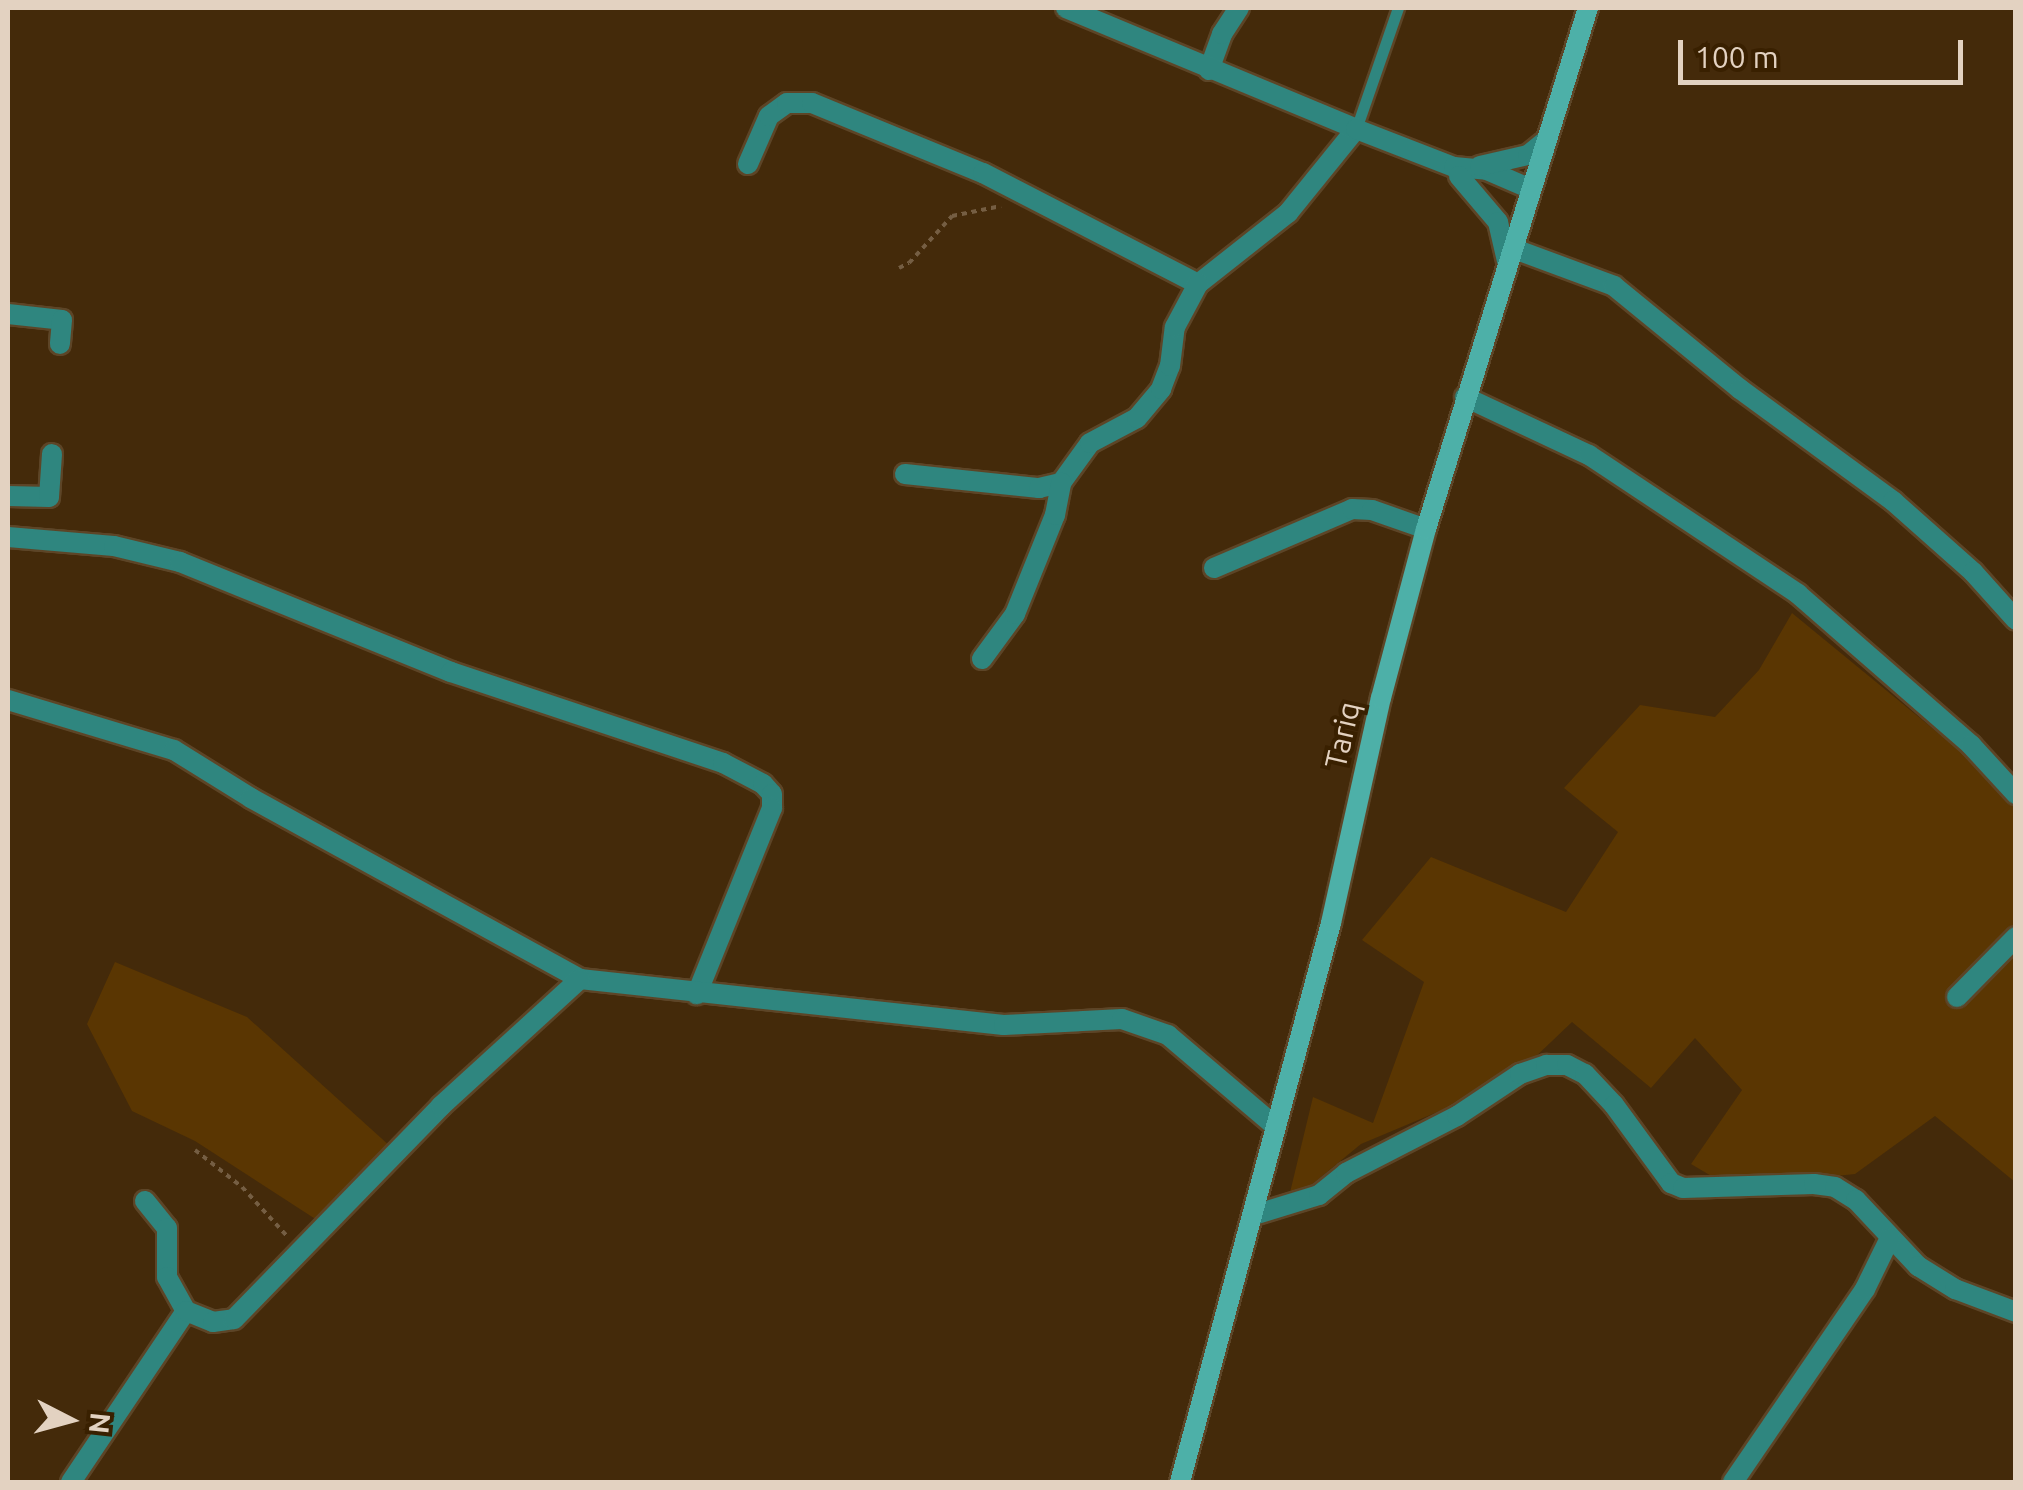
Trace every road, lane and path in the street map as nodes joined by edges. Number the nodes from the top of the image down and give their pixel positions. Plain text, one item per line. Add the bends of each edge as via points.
1 (1066, 8) edge
2 (1239, 8) edge
3 (1398, 8) edge
4 (1588, 8) edge
5 (1209, 70) junction
6 (1356, 130) junction
7 (1543, 143) junction
8 (748, 164) dead end
9 (1460, 171) junction
10 (1531, 188) junction
11 (1030, 196) junction
12 (1522, 218) junction
13 (1509, 254) junction
14 (899, 268) dead end
15 (1198, 284) junction
16 (8, 314) edge
17 (60, 344) dead end
18 (1464, 397) junction
19 (52, 454) dead end
20 (904, 474) dead end
21 (1061, 483) junction
22 (8, 496) edge
23 (1426, 530) junction
24 (8, 537) edge
25 (1214, 568) dead end
26 (2016, 620) edge
27 (982, 660) dead end
28 (8, 700) edge
29 (2016, 794) edge
30 (2016, 938) edge
31 (580, 980) junction
32 (697, 994) junction
33 (1956, 997) dead end
34 (1276, 1126) junction
35 (195, 1150) dead end
36 (145, 1201) dead end
37 (1254, 1215) junction
38 (1890, 1238) junction
39 (300, 1255) junction
40 (186, 1312) junction
41 (2016, 1312) edge
42 (72, 1482) edge
43 (1180, 1482) edge
44 (1733, 1482) edge

1 - 5 street
2 - 5 street
3 - 6 lane
4 - 7 main road, Tariq
5 - 6 street
6 - 9 street
6 - 15 street via 1288,213
7 - 9 street via 1528,154
7 - 10 main road, Tariq
8 - 11 street via 768,116 787,103 812,103
9 - 10 street via 1506,176
9 - 12 street
9 - 13 street via 1498,222
10 - 12 main road, Tariq
11 - 14 path via 952,216
11 - 15 street
12 - 13 main road, Tariq
13 - 18 main road, Tariq
13 - 26 street via 1614,286 1893,501
15 - 21 street via 1175,327 1161,389 1137,418 1090,443
16 - 17 street via 62,320
18 - 23 main road, Tariq
18 - 29 street via 1590,454 1783,583 1889,670
19 - 22 street via 49,497
20 - 21 street via 1039,488
21 - 27 street via 1015,614
23 - 25 street via 1352,509
23 - 34 main road, Tariq
24 - 32 street via 114,546 180,562 450,672 723,763 763,784 772,808
28 - 31 street via 174,750
30 - 33 street
31 - 32 street
31 - 39 street via 442,1106
32 - 34 street via 1004,1024 1122,1019 1168,1035
34 - 37 main road, Tariq
35 - 39 path via 278,1222
36 - 40 street via 166,1228 168,1276
37 - 38 street via 1304,1202 1520,1074 1556,1065 1585,1074 1683,1188 1835,1187
37 - 43 main road, Tariq
38 - 41 street via 1954,1288
38 - 44 street via 1865,1290
39 - 40 street via 234,1319 213,1322
40 - 42 street

